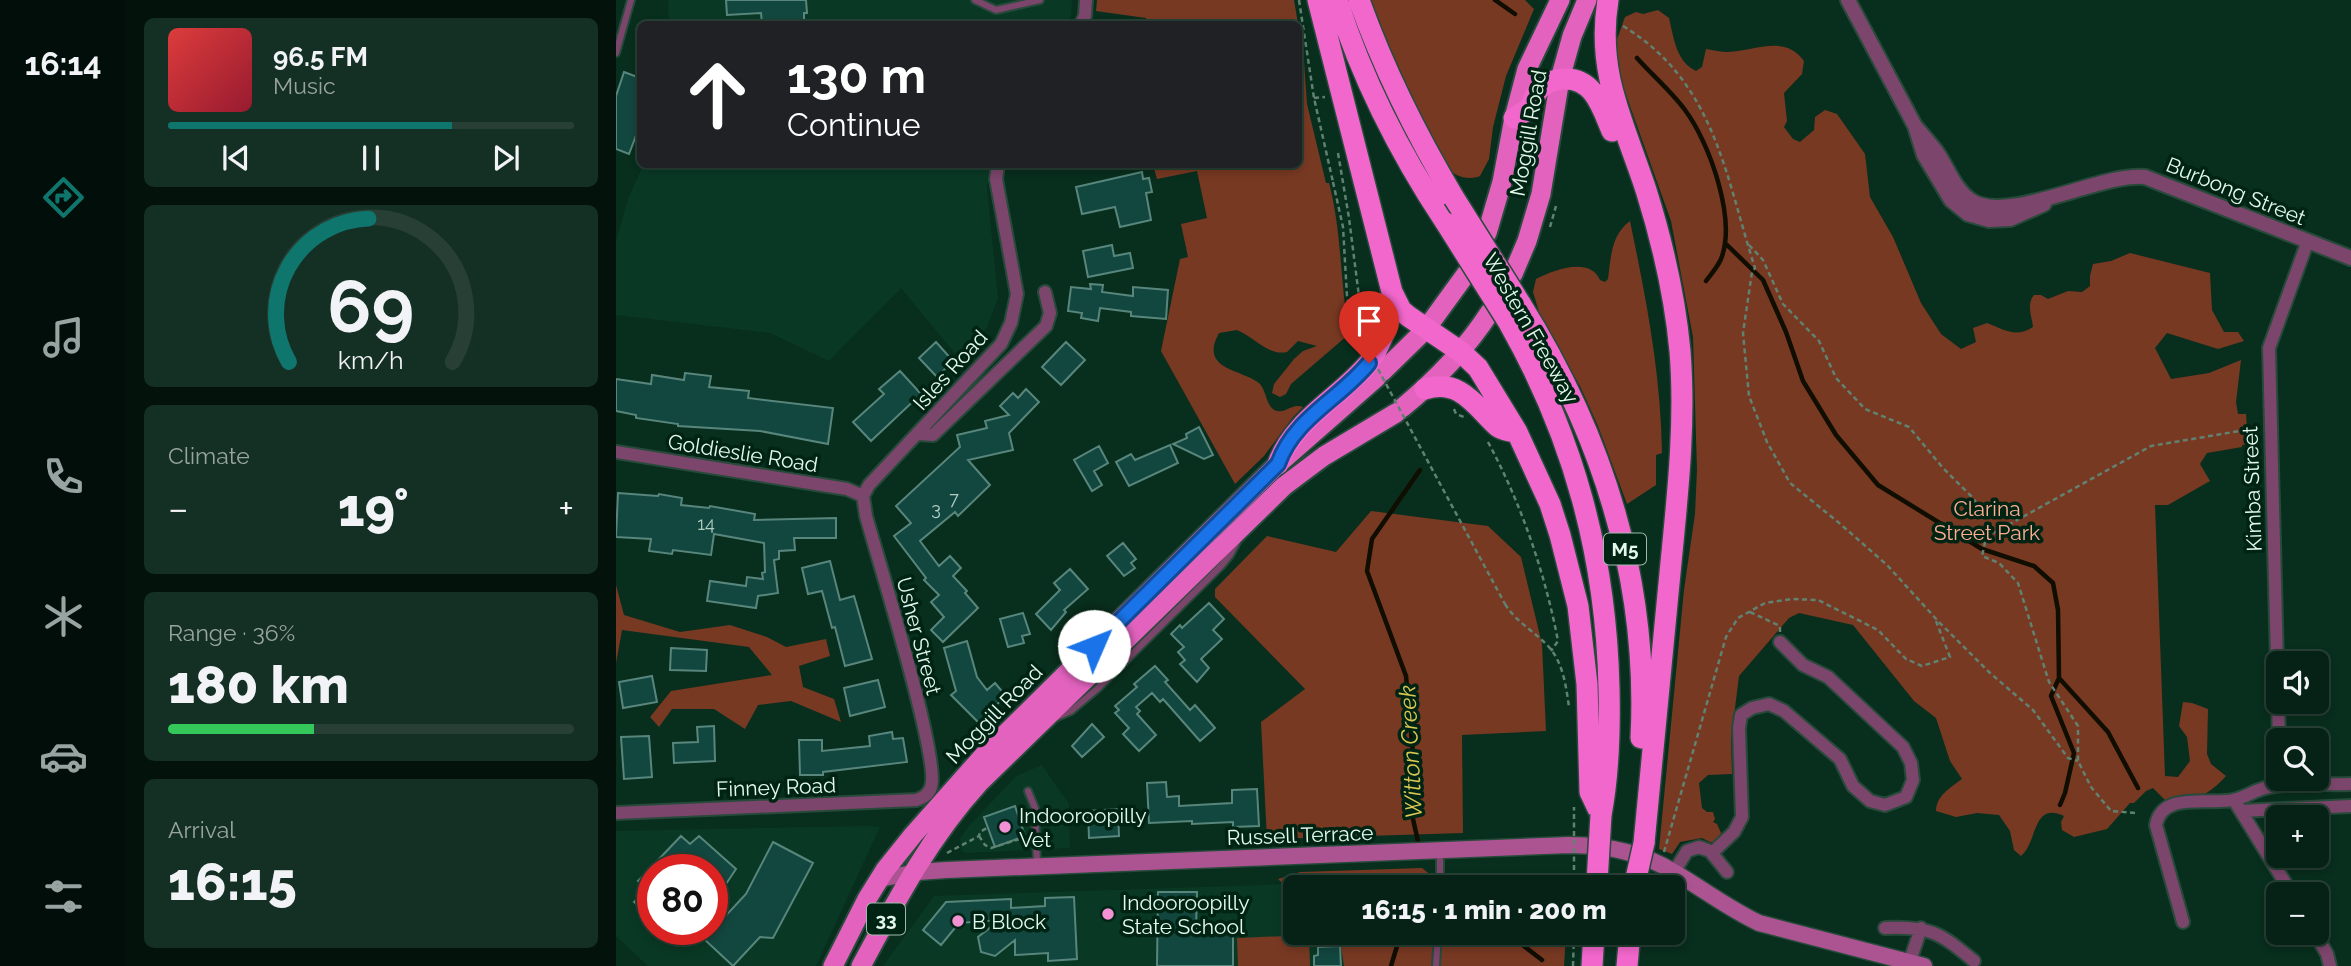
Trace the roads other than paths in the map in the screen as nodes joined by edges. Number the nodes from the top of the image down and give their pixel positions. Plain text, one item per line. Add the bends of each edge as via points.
1 (631, 0) edge
2 (975, 0) edge
3 (1040, 0) edge
4 (1086, 0) edge
5 (1318, 0) edge
6 (1337, 0) edge
7 (1359, 0) edge
8 (1560, 0) edge
9 (1587, 0) edge
10 (1608, 0) edge
11 (1848, 0) edge
12 (1082, 21) edge
13 (616, 53) edge
14 (1560, 79) junction
15 (1514, 118) junction
16 (997, 168) edge
17 (1487, 233) dead end
18 (2308, 243) junction
19 (2351, 258) edge
20 (1466, 274) dead end
21 (1513, 274) dead end
22 (1045, 292) dead end
23 (1392, 292) junction
24 (1503, 300) junction
25 (1426, 330) junction
26 (1461, 352) junction
27 (1376, 367) junction
28 (1425, 389) junction
29 (1517, 432) junction
30 (918, 434) junction
31 (1681, 434) junction
32 (616, 452) edge
33 (1278, 464) joint
34 (863, 496) junction
35 (1780, 642) road end
36 (2279, 728) edge
37 (2329, 783) edge
38 (2351, 784) edge
39 (932, 786) joint
40 (2266, 787) edge
41 (1028, 791) dead end
42 (2238, 805) junction
43 (2351, 806) edge
44 (616, 813) edge
45 (1601, 815) junction
46 (1641, 817) junction
47 (1440, 851) junction
48 (1712, 853) junction
49 (1037, 866) junction
50 (1674, 872) junction
51 (1727, 872) dead end
52 (911, 873) junction
53 (1440, 875) edge
54 (1598, 875) edge
55 (1634, 875) edge
56 (879, 879) junction
57 (2285, 882) edge
58 (2183, 922) dead end
59 (1885, 928) dead end
60 (1921, 929) junction
61 (1437, 945) edge
62 (1593, 945) edge
63 (1629, 945) edge
64 (2322, 945) edge
65 (1974, 961) dead end
66 (1917, 964) edge
67 (833, 966) edge
68 (861, 966) edge
69 (1436, 966) edge
70 (1592, 966) edge
71 (1627, 966) edge
72 (2330, 966) edge

1 - 13 lane
2 - 3 lane via 996,10
4 - 12 street
5 - 23 highway
6 - 45 highway, Western Freeway / M5, bridge via 1379,104 1412,168 1525,353 1575,473 1595,545 1606,616 1609,692
7 - 24 highway, Western Freeway / M5, bridge via 1404,110 1454,198
8 - 15 highway, Moggill Road via 1532,56
9 - 14 highway, Moggill Road
10 - 31 highway via 1604,47 1608,79 1647,191 1675,318 1682,385
11 - 18 street, Burbong Street via 1915,126 1961,192 1976,204 2003,207 2122,177 2146,177
14 - 15 highway via 1542,86 1531,107
14 - 21 highway, Moggill Road via 1541,194
14 - 31 highway via 1582,83 1592,91 1622,154 1670,343
15 - 17 highway, Moggill Road
16 - 30 street, Isles Road via 1017,295 1011,323 1002,344
18 - 19 street, Burbong Street
18 - 36 street, Kimba Street via 2269,348
20 - 25 highway
22 - 30 street, Isles Road via 1046,326 933,435
23 - 25 highway via 1401,310
23 - 27 highway
24 - 26 highway, Moggill Road / 33
24 - 46 highway, Western Freeway / M5 via 1555,361 1586,425 1617,515 1635,605 1643,697
25 - 26 highway
25 - 27 highway
26 - 28 highway, Moggill Road / 33
26 - 29 highway via 1478,368
27 - 33 highway via 1298,428
28 - 29 highway via 1460,392 1481,407 1497,427
28 - 52 highway, Moggill Road / 33 via 1283,486 954,811
29 - 45 highway via 1553,514 1578,606 1587,684 1590,792
30 - 34 street, Isles Road
31 - 46 highway
32 - 34 street, Goldieslie Road via 847,489
33 - 56 highway, Moggill Road / 33 via 998,740
34 - 39 street, Usher Street via 923,722
35 - 48 street via 1803,665 1828,677 1903,747 1913,780 1906,797 1885,805 1870,801 1853,786 1840,759 1784,711 1769,704 1752,708 1741,715 1739,728 1741,821
37 - 38 street
39 - 44 street, Finney Road via 925,797 916,800
40 - 42 street
41 - 49 lane via 1035,808
42 - 43 street
42 - 57 street
42 - 58 street via 2182,803 2172,805 2157,820
45 - 54 highway, Western Freeway / M5, bridge
46 - 55 highway, Western Freeway / M5, bridge
47 - 49 main road, Russell Terrace
47 - 50 main road, Russell Terrace via 1596,846
47 - 53 lane
48 - 50 street via 1701,847 1691,849
48 - 51 street
49 - 52 main road, Russell Terrace
50 - 66 main road, Russell Terrace via 1759,923
52 - 56 main road, Russell Terrace
52 - 68 highway, Moggill Road / 33
56 - 67 highway, Moggill Road / 33
59 - 60 street
60 - 65 street via 1941,935
60 - 66 street, Russell Terrace
61 - 69 lane
62 - 70 highway
63 - 71 highway
64 - 72 street

